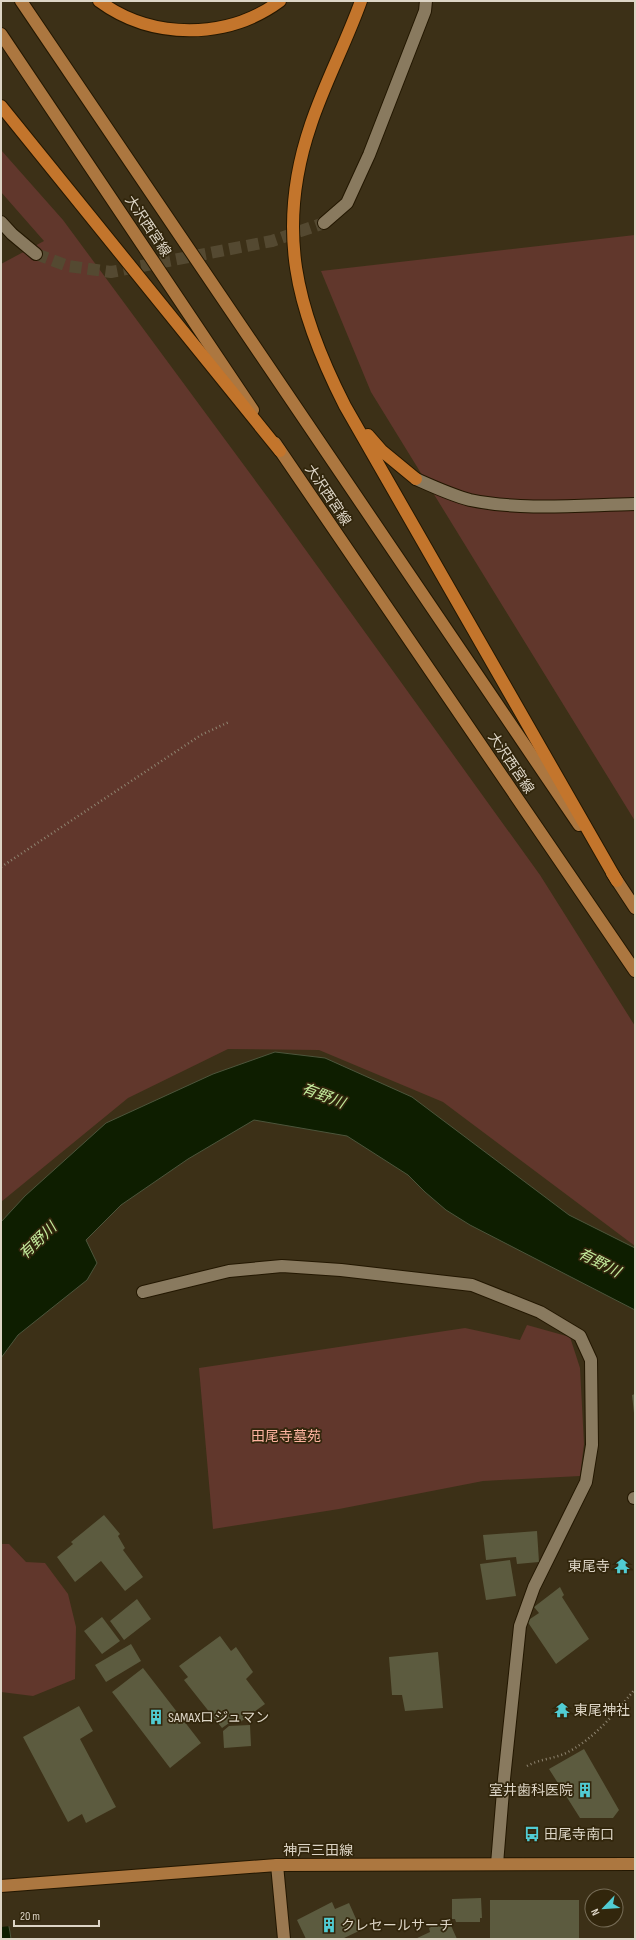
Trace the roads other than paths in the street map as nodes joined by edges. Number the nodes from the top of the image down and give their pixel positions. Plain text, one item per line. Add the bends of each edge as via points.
1 (21, 1) edge
2 (99, 1) edge
3 (280, 1) edge
4 (361, 1) edge
5 (426, 1) edge
6 (1, 34) edge
7 (1, 106) edge
8 (1, 222) edge
9 (324, 223) tunnel mouth
10 (36, 254) tunnel mouth
11 (345, 406) junction
12 (280, 450) junction
13 (416, 479) joint
14 (635, 504) edge
15 (617, 881) junction
16 (635, 908) edge
17 (635, 971) edge
18 (143, 1292) dead end
19 (497, 1864) junction
20 (635, 1864) edge
21 (277, 1865) junction
22 (1, 1886) edge
23 (284, 1939) edge

1 - 15 main road, 大沢西宮線
2 - 3 highway via 109,9 141,23 174,30 207,30 236,24 264,12
4 - 11 highway via 311,124 299,164 293,203 293,246 298,284 306,316 325,367
5 - 9 street via 425,11 366,162 347,203
6 - 12 main road, 大沢西宮線
7 - 12 highway
8 - 10 street
11 - 13 highway via 382,452
11 - 15 highway
12 - 17 main road, 大沢西宮線
13 - 14 street via 470,500 501,504
15 - 16 main road, 大沢西宮線
18 - 19 street via 229,1271 282,1266 341,1270 472,1285 540,1312 580,1336 591,1360 592,1445 586,1482 534,1587 520,1626
19 - 20 main road, 神戸三田線
19 - 21 main road, 神戸三田線
21 - 22 main road, 神戸三田線
21 - 23 street

